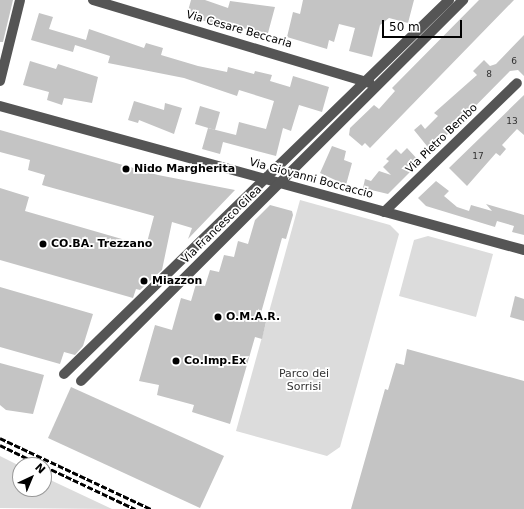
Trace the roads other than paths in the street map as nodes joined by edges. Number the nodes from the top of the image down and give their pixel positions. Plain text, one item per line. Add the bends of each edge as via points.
1 (20, 0) edge
2 (93, 0) edge
3 (449, 0) edge
4 (463, 0) edge
5 (366, 80) junction
6 (0, 81) edge
7 (517, 84) dead end
8 (376, 89) junction
9 (0, 106) edge
10 (264, 178) junction
11 (282, 184) junction
12 (384, 212) junction
13 (524, 250) edge
14 (64, 374) dead end
15 (81, 380) dead end

1 - 6 street
2 - 5 street, Via Cesare Beccaria
3 - 5 street, Via Francesco Cilea
4 - 8 street, Via Francesco Cilea
5 - 8 street, Via Cesare Beccaria
5 - 10 street, Via Francesco Cilea
7 - 12 street, Via Pietro Bembo
8 - 11 street, Via Francesco Cilea
9 - 10 street, Via Giovanni Boccaccio
10 - 11 street, Via Giovanni Boccaccio
10 - 14 street, Via Francesco Cilea
11 - 12 street, Via Giovanni Boccaccio
11 - 15 street, Via Francesco Cilea
12 - 13 street, Via Giovanni Boccaccio

